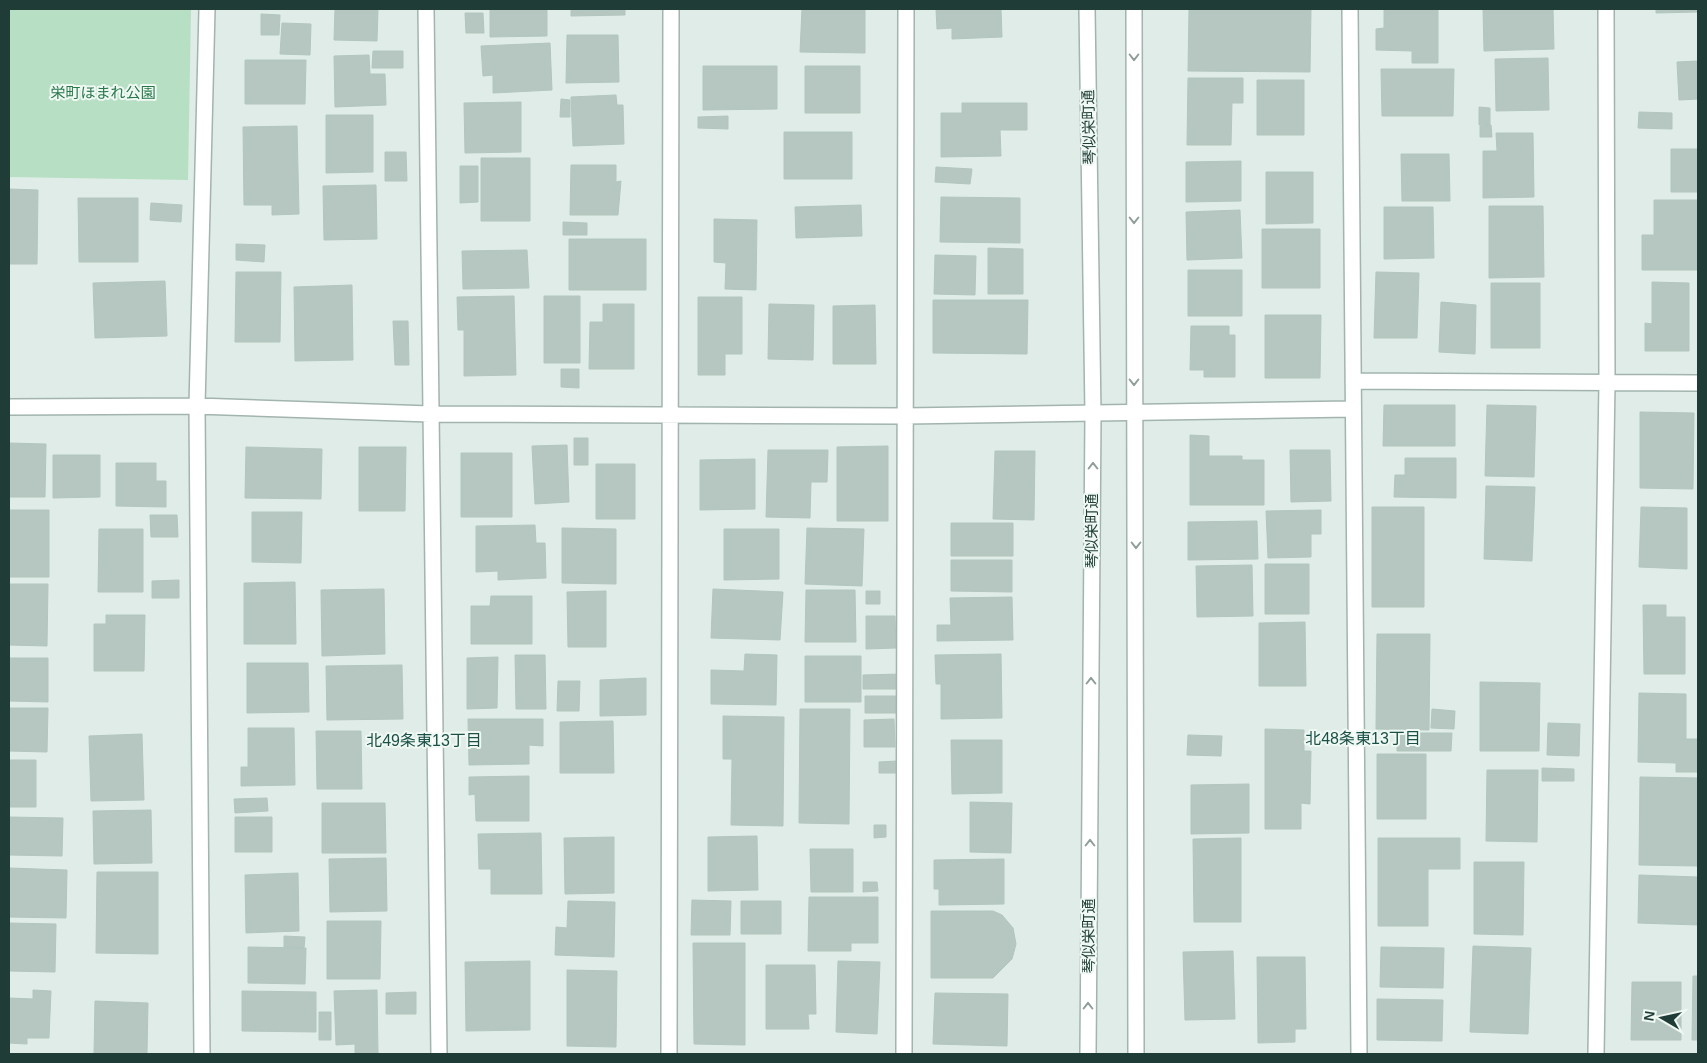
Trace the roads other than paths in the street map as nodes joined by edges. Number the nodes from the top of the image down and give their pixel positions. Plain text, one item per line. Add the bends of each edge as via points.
1 (207, 9) edge
2 (426, 9) edge
3 (671, 9) edge
4 (906, 9) edge
5 (1088, 9) edge
6 (1134, 9) edge
7 (1350, 9) edge
8 (1606, 9) edge
9 (1353, 381) junction
10 (1607, 383) junction
11 (1698, 383) edge
12 (197, 406) junction
13 (9, 407) edge
14 (1352, 409) junction
15 (430, 414) junction
16 (1093, 414) junction
17 (1134, 414) junction
18 (670, 415) junction
19 (906, 416) junction
20 (202, 1054) edge
21 (439, 1054) edge
22 (669, 1054) edge
23 (904, 1054) edge
24 (1088, 1054) edge
25 (1136, 1054) edge
26 (1359, 1054) edge
27 (1596, 1054) edge

1 - 12 street
2 - 15 street
3 - 18 street
4 - 19 street
5 - 16 street, 琴似栄町通
6 -> 17 street
7 - 9 street
8 - 10 street
9 - 10 street
9 - 14 street
10 - 11 street
10 - 27 street
12 - 13 street
12 - 15 street
12 - 20 street
14 - 17 street
14 - 26 street
15 - 18 street
15 - 21 street
16 - 17 street
16 - 19 street
24 -> 16 street, 琴似栄町通
17 -> 25 street
18 - 19 street
18 - 22 street
19 - 23 street

